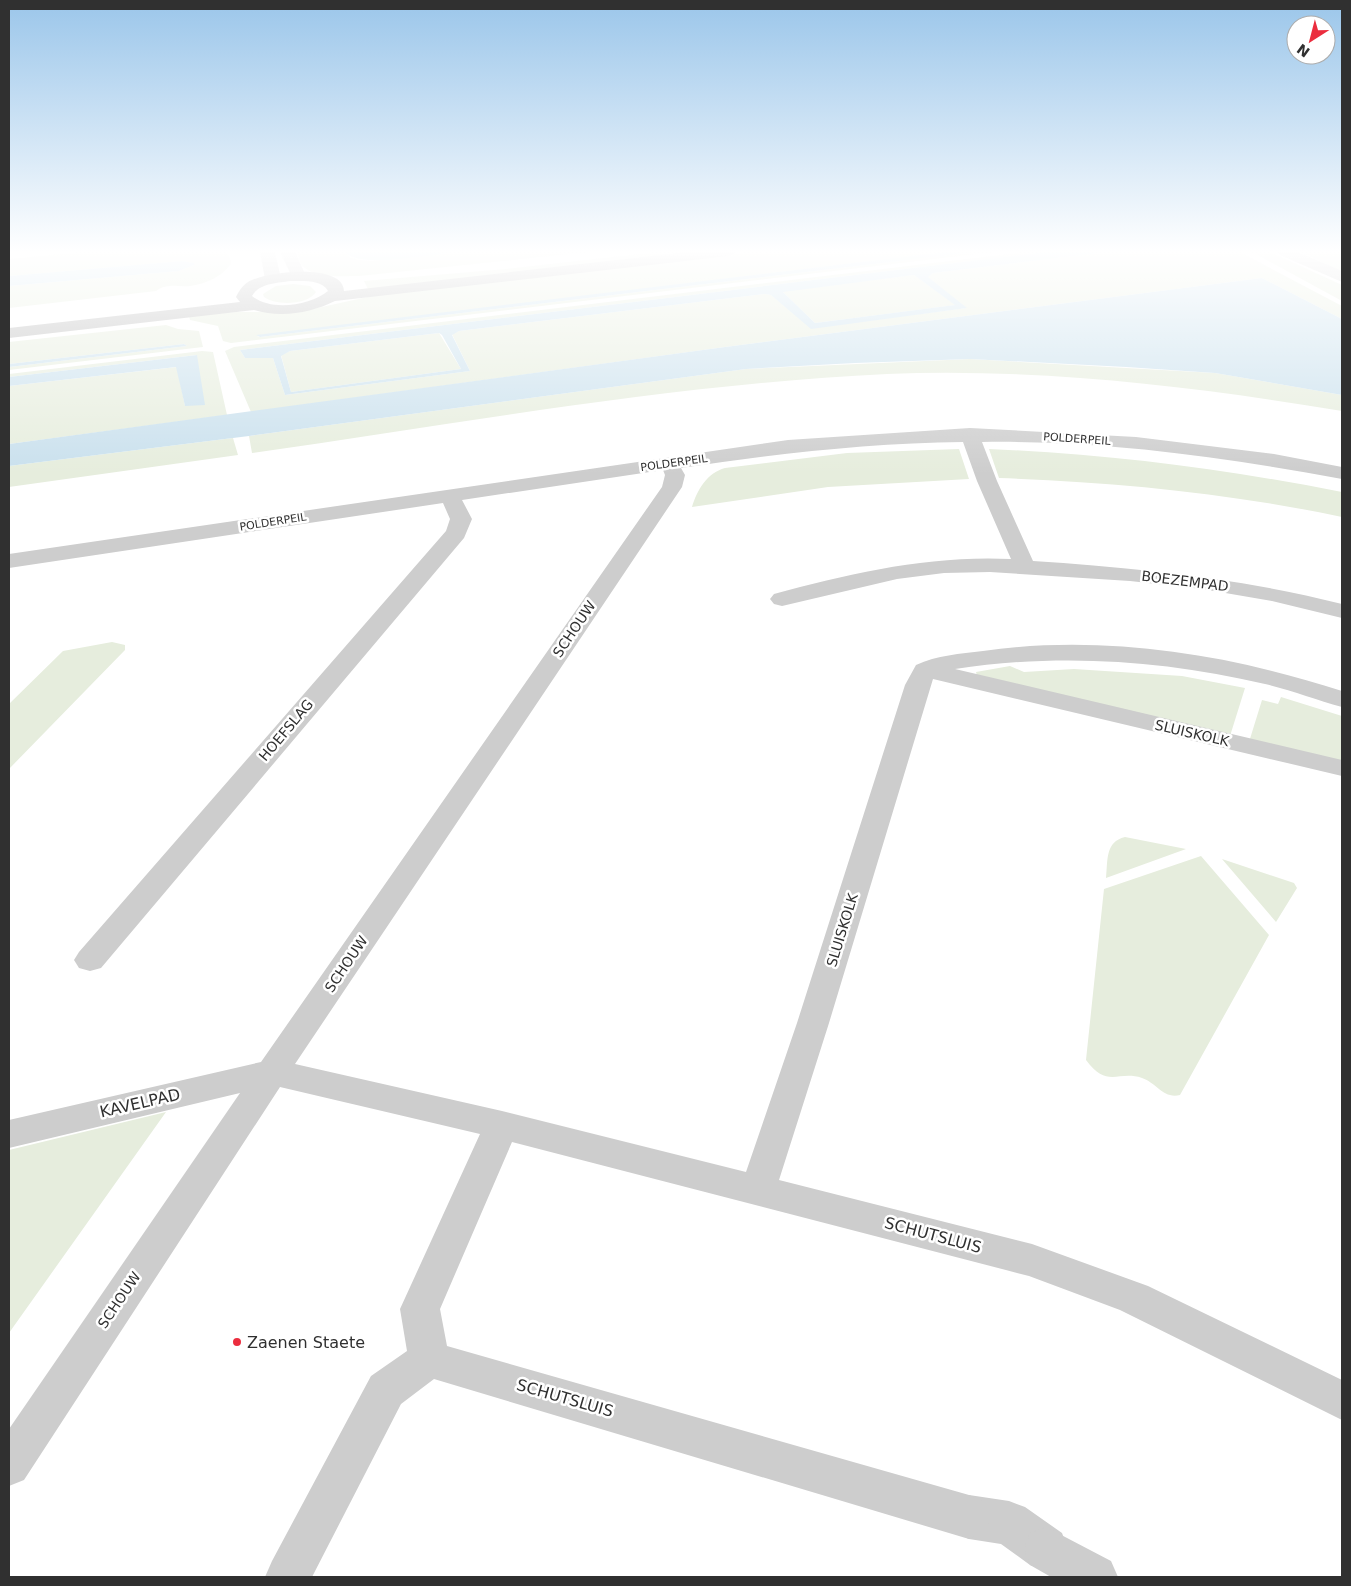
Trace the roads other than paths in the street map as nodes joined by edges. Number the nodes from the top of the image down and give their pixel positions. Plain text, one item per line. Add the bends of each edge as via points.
1 (60, 326) edge
2 (9, 333) edge
3 (970, 434) junction
4 (669, 463) junction
5 (1342, 474) edge
6 (449, 495) junction
7 (9, 561) edge
8 (1025, 567) junction
9 (782, 599) dead end
10 (1342, 611) edge
11 (925, 670) junction
12 (1342, 699) edge
13 (1342, 768) edge
14 (90, 960) dead end
15 (272, 1072) junction
16 (502, 1125) junction
17 (9, 1134) edge
18 (758, 1189) junction
19 (429, 1358) junction
20 (1342, 1401) edge
21 (9, 1465) edge
22 (288, 1577) edge
23 (1095, 1577) edge

1 - 2 main road
3 - 4 street, POLDERPEIL via 830,442
3 - 5 street, POLDERPEIL via 1056,436 1141,443
3 - 8 street
4 - 6 street, POLDERPEIL
4 - 15 street, SCHOUW via 675,475 672,487
6 - 7 street, POLDERPEIL
6 - 14 street, HOEFSLAG via 461,519 456,532
8 - 9 street, BOEZEMPAD via 968,565 914,571 836,584
8 - 10 street, BOEZEMPAD via 1176,578 1281,596
11 - 12 street via 936,665 1031,653 1111,655 1209,666 1256,675
11 - 13 street, SLUISKOLK
11 - 18 street, SLUISKOLK
15 - 16 street, SCHUTSLUIS
15 - 17 street, KAVELPAD
15 - 21 street, SCHOUW
16 - 18 street, SCHUTSLUIS
16 - 19 street via 420,1309
18 - 20 street, SCHUTSLUIS via 1032,1260 1084,1278 1134,1298
19 - 22 street via 386,1390
19 - 23 street, SCHUTSLUIS via 969,1517 1009,1523

